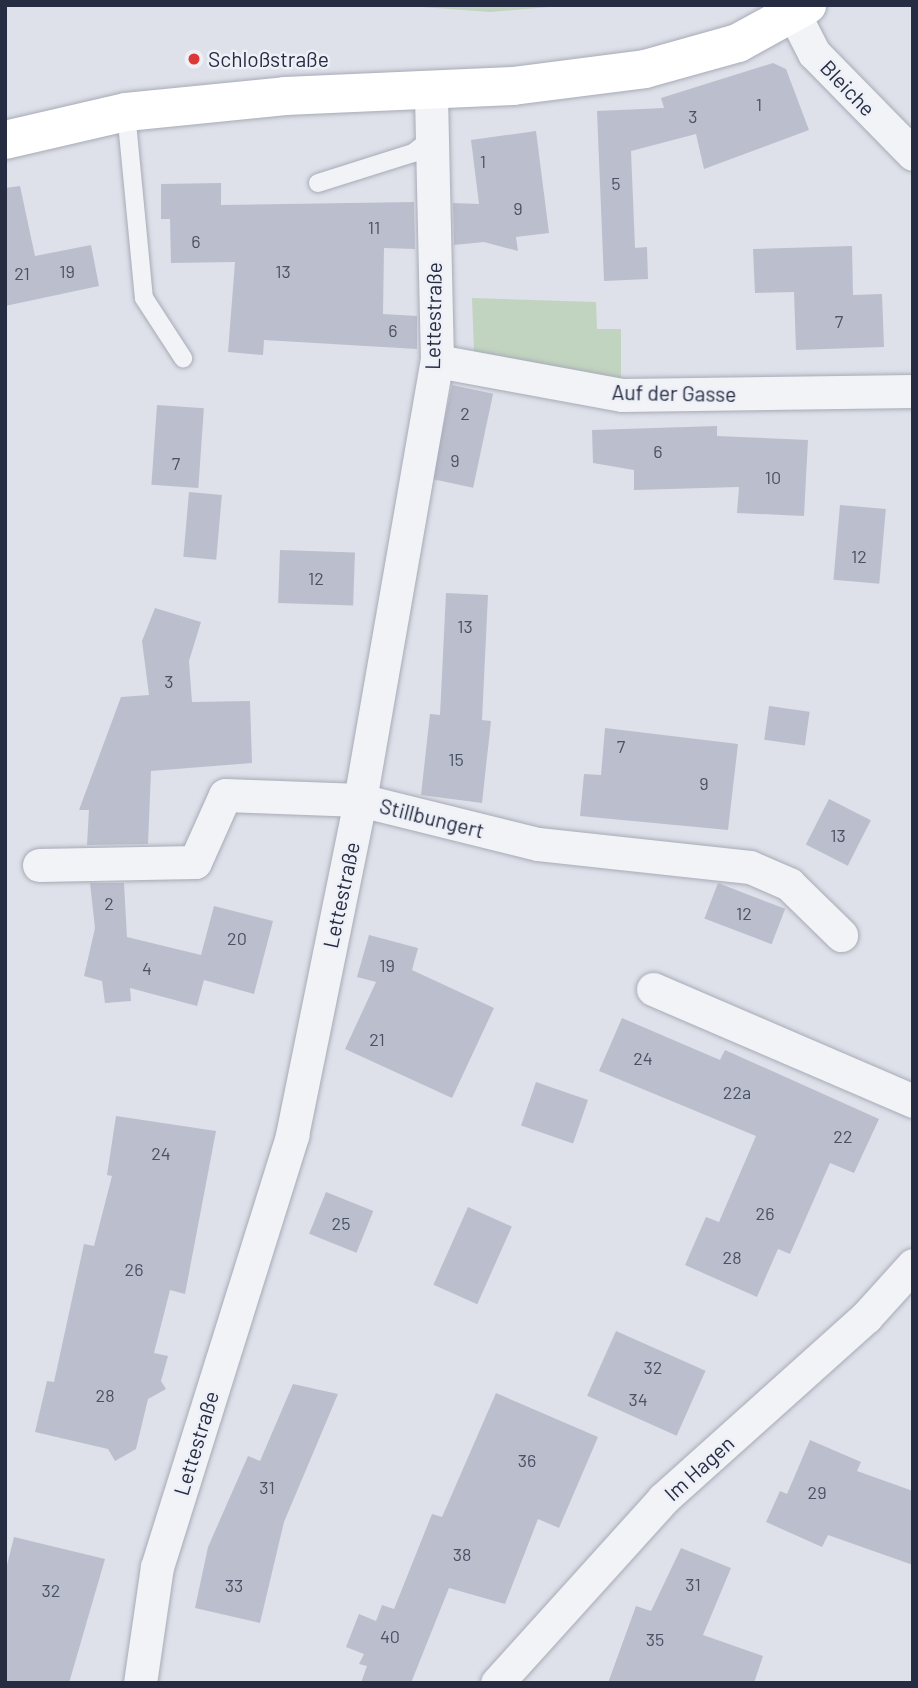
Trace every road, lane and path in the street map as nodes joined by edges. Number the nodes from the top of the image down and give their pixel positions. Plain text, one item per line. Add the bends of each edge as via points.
1 (801, 9) edge
2 (431, 90) junction
3 (126, 112) junction
4 (431, 139) junction
5 (5, 140) edge
6 (913, 154) edge
7 (318, 183) dead end
8 (183, 358) dead end
9 (437, 361) junction
10 (913, 391) edge
11 (360, 800) junction
12 (39, 865) dead end
13 (841, 935) dead end
14 (653, 989) dead end
15 (913, 1101) edge
16 (913, 1265) edge
17 (141, 1683) edge
18 (497, 1683) edge

1 - 2 main road via 738,43 645,69
1 - 6 street, Bleiche via 814,53
2 - 3 main road via 285,96
2 - 4 street, Lettestraße
3 - 5 main road
3 - 8 lane via 144,298
4 - 7 lane via 414,153
4 - 9 street, Lettestraße
9 - 10 street, Auf der Gasse via 622,395
9 - 11 street, Lettestraße
11 - 12 street, Stillbungert via 225,795 195,862
11 - 13 street, Stillbungert via 538,844 750,867 789,884
11 - 17 street, Lettestraße via 292,1135 157,1567
14 - 15 street
16 - 18 street, Im Hagen via 866,1317 663,1499

